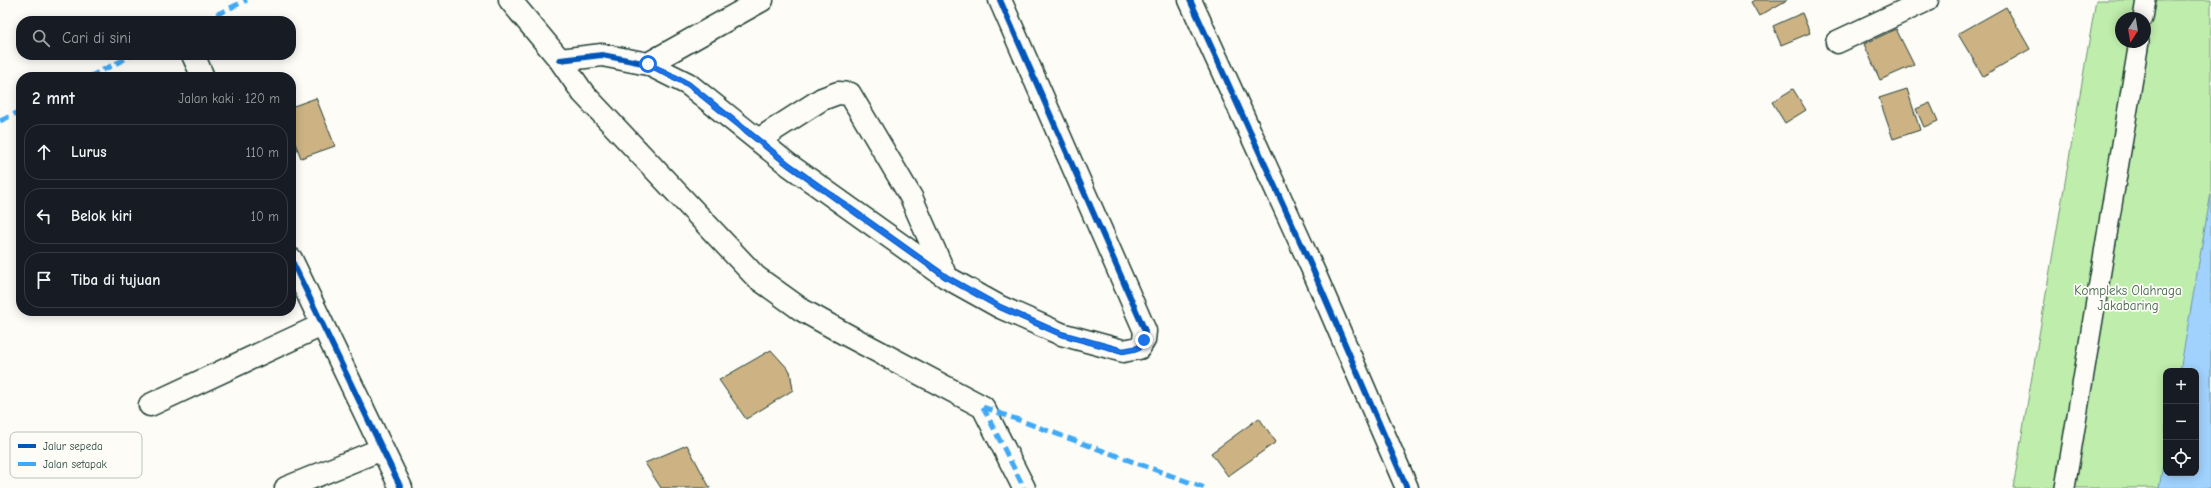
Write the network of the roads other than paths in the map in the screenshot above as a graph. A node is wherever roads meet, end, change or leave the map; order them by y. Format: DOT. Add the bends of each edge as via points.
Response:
graph roads {
  1 [pos="510,0"];
  2 [pos="762,0"];
  3 [pos="1000,0"];
  4 [pos="1190,0"];
  5 [pos="1927,0"];
  6 [pos="2146,0"];
  7 [pos="2144,12"];
  8 [pos="1838,42"];
  9 [pos="2138,48"];
  10 [pos="195,60"];
  11 [pos="560,60"];
  12 [pos="648,64"];
  13 [pos="201,72"];
  14 [pos="758,140"];
  15 [pos="296,270"];
  16 [pos="946,277"];
  17 [pos="322,325"];
  18 [pos="150,405"];
  19 [pos="382,449"];
  20 [pos="286,488"];
  21 [pos="401,488"];
  22 [pos="1024,488"];
  23 [pos="1407,488"];
  24 [pos="2065,488"];
  1 -- 11 [label="street"];
  2 -- 12 [label="street"];
  3 -- 16 [label="street" via="1145,331 1144,340 1139,348 1123,351 1061,334 1000,307"];
  4 -- 23 [label="street" via="1313,270"];
  5 -- 8 [label="street"];
  6 -- 7 [label="lane"];
  9 -- 24 [label="lane"];
  10 -- 13 [label="street"];
  11 -- 12 [label="street" via="602,55"];
  11 -- 22 [label="street" via="583,93 756,277 802,310 847,336 983,407"];
  12 -- 14 [label="street" via="688,84"];
  14 -- 16 [label="street" via="795,170"];
  14 -- 16 [label="street" via="822,99 838,93 850,94 911,197"];
  15 -- 17 [label="street"];
  17 -- 18 [label="street"];
  17 -- 19 [label="street"];
  19 -- 20 [label="street"];
  19 -- 21 [label="street"];
}
